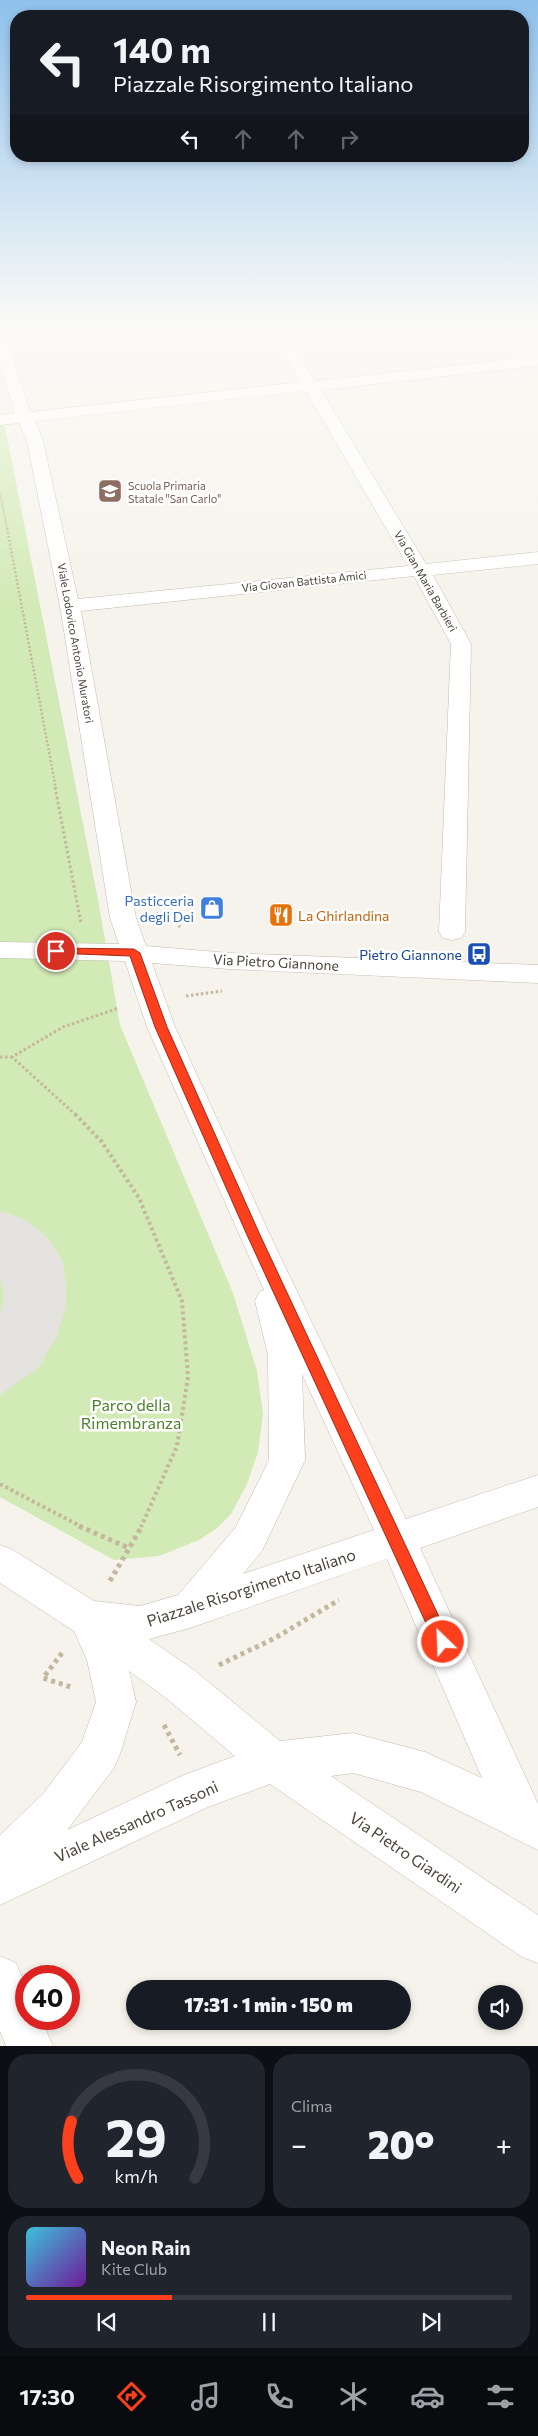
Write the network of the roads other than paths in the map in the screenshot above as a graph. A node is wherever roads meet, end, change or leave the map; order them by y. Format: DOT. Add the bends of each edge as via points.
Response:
graph roads {
  1 [pos="19,418"];
  2 [pos="25,418"];
  3 [pos="329,418"];
  4 [pos="0,420"];
  5 [pos="538,558"];
  6 [pos="420,569"];
  7 [pos="70,606"];
  8 [pos="452,932"];
  9 [pos="6,952"];
  10 [pos="134,953"];
  11 [pos="538,974"];
  12 [pos="254,1235"];
  13 [pos="538,1491"];
  14 [pos="397,1538"];
  15 [pos="0,1562"];
  16 [pos="190,1610"];
  17 [pos="88,1619"];
  18 [pos="274,1762"];
  19 [pos="530,1824"];
  20 [pos="0,1866"];
  21 [pos="0,1883"];
  22 [pos="538,1941"];
  23 [pos="0,1979"];
  24 [pos="30,2046"];
  1 -- 4 [label="street"];
  2 -- 7 [label="street, Viale Lodovico Antonio Muratori" via="34,440"];
  3 -- 6 [label="street, Via Gian Maria Barbieri"];
  5 -- 6 [label="street, Via Giovan Battista Amici"];
  6 -- 7 [label="street, Via Giovan Battista Amici"];
  6 -- 8 [label="street, Via Gian Maria Barbieri" via="461,644"];
  7 -- 10 [label="street, Viale Lodovico Antonio Muratori" via="123,918"];
  9 -- 10 [label="street"];
  10 -- 11 [label="street, Via Pietro Giannone"];
  10 -- 12 [label="street" via="161,1027"];
  12 -- 14 [label="street"];
  12 -- 16 [label="street" via="285,1355 287,1460 249,1539"];
  13 -- 14 [label="street, Piazzale Risorgimento Italiano"];
  14 -- 16 [label="street, Piazzale Risorgimento Italiano"];
  14 -- 19 [label="street"];
  15 -- 17 [label="street, Piazzale Risorgimento Italiano"];
  16 -- 17 [label="street, Piazzale Risorgimento Italiano" via="140,1624"];
  17 -- 18 [label="street, Via Pietro Giardini" via="180,1684"];
  17 -- 20 [label="street" via="106,1658 116,1702 99,1754 59,1808"];
  18 -- 19 [label="street" via="353,1753 425,1774"];
  18 -- 21 [label="street, Viale Alessandro Tassoni" via="199,1790"];
  18 -- 22 [label="street, Via Pietro Giardini"];
  23 -- 24 [label="street"];
}
